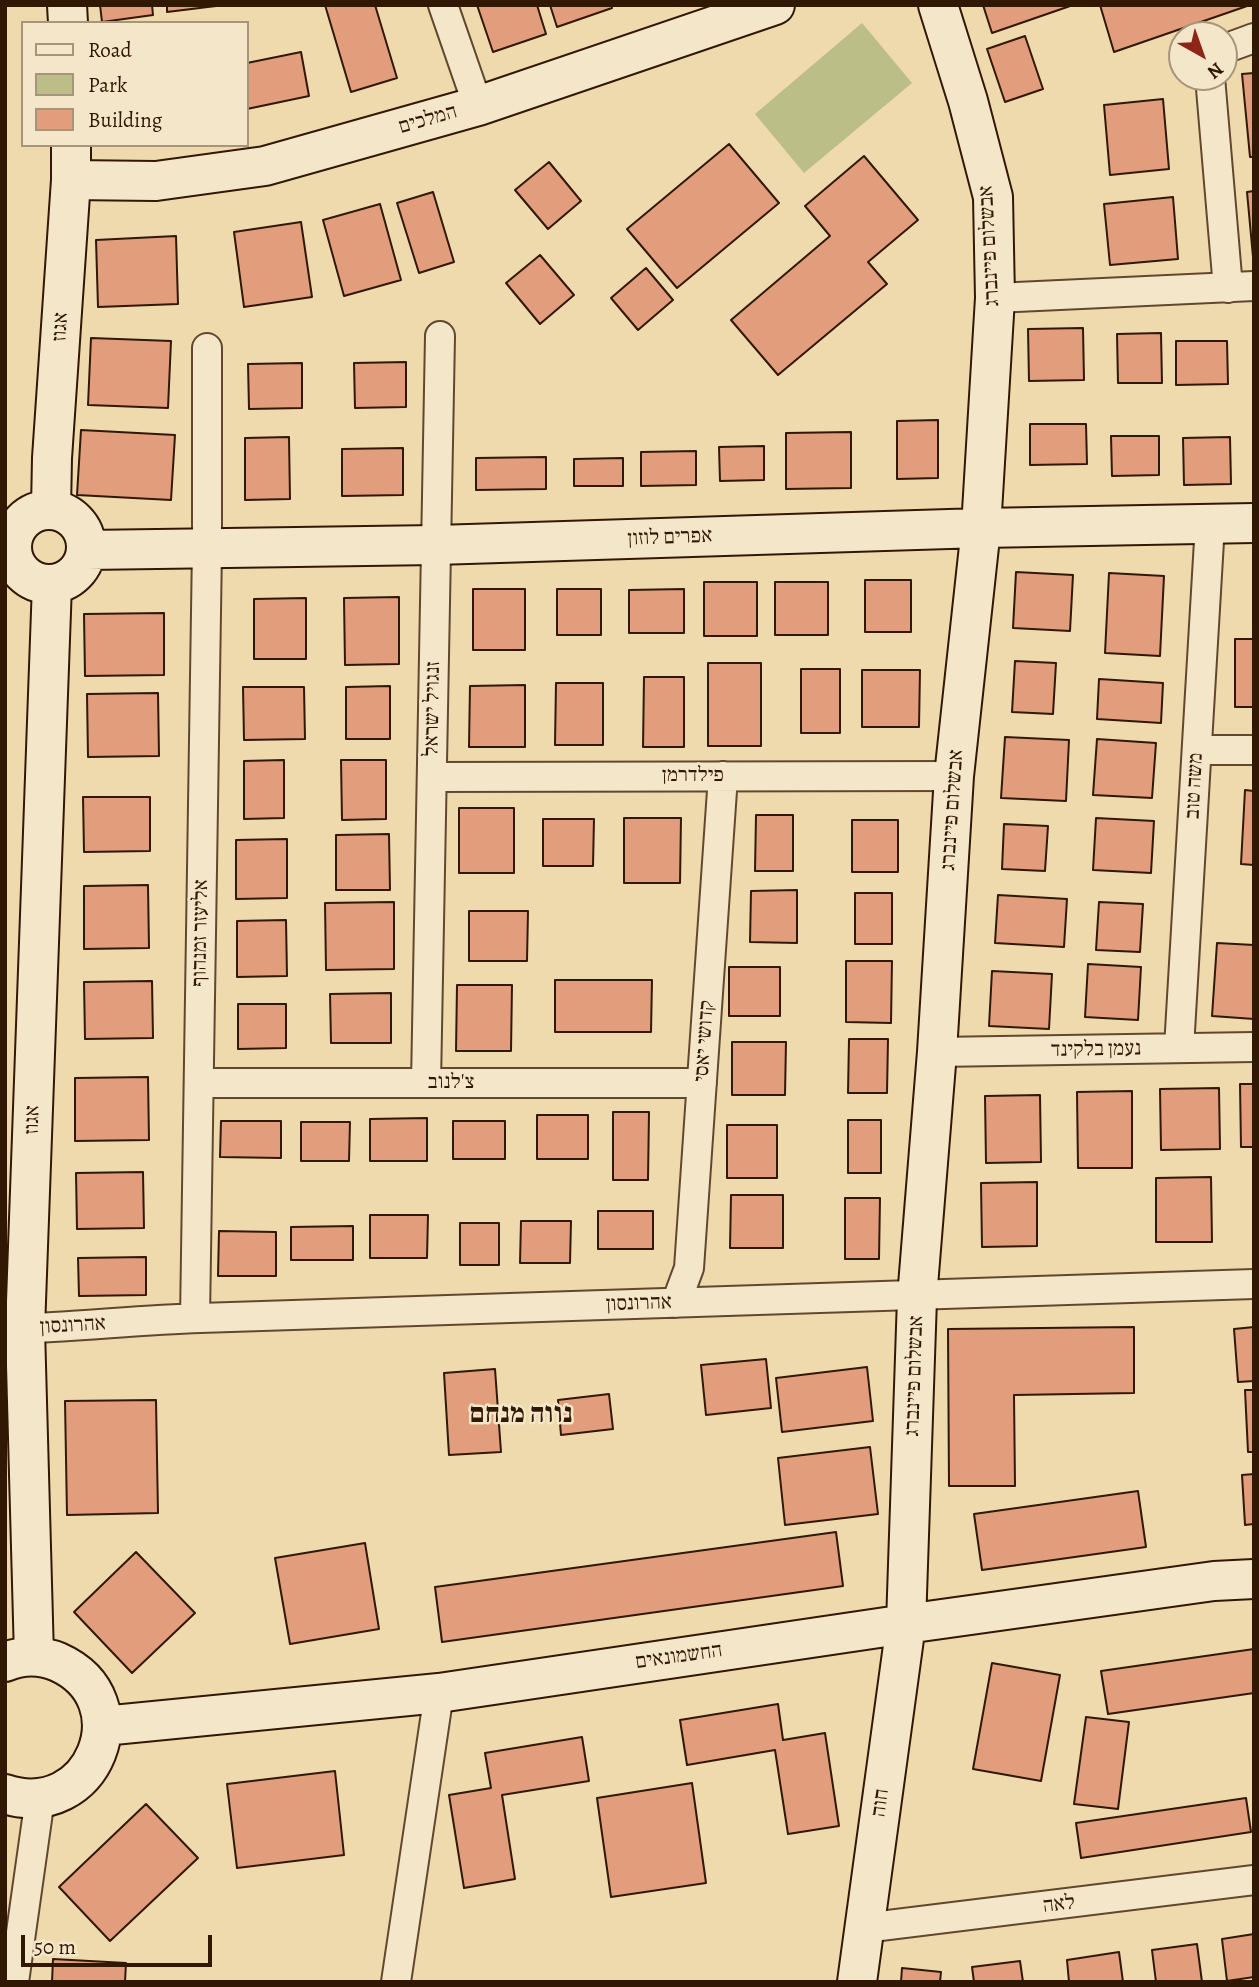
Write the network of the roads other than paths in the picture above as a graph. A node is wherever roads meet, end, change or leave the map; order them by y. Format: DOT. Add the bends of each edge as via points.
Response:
graph roads {
  1 [pos="443,5"];
  2 [pos="775,5"];
  3 [pos="938,5"];
  4 [pos="1212,91"];
  5 [pos="478,106"];
  6 [pos="71,163"];
  7 [pos="1241,287"];
  8 [pos="995,299"];
  9 [pos="440,336"];
  10 [pos="207,348"];
  11 [pos="51,509"];
  12 [pos="1254,523"];
  13 [pos="1210,524"];
  14 [pos="981,528"];
  15 [pos="436,545"];
  16 [pos="207,548"];
  17 [pos="87,550"];
  18 [pos="9,552"];
  19 [pos="52,584"];
  20 [pos="1197,750"];
  21 [pos="1254,750"];
  22 [pos="723,776"];
  23 [pos="954,776"];
  24 [pos="432,777"];
  25 [pos="1254,1047"];
  26 [pos="1179,1048"];
  27 [pos="937,1052"];
  28 [pos="199,1083"];
  29 [pos="426,1083"];
  30 [pos="702,1083"];
  31 [pos="1254,1284"];
  32 [pos="917,1298"];
  33 [pos="676,1303"];
  34 [pos="195,1318"];
  35 [pos="15,1329"];
  36 [pos="1254,1579"];
  37 [pos="906,1624"];
  38 [pos="20,1659"];
  39 [pos="439,1693"];
  40 [pos="103,1726"];
  41 [pos="23,1796"];
  42 [pos="1254,1880"];
  43 [pos="864,1928"];
  44 [pos="13,1982"];
  45 [pos="396,1982"];
  46 [pos="857,1982"];
  1 -- 5 [label="street"];
  2 -- 5 [label="street, המלכים"];
  3 -- 8 [label="street, אבשלום פיינברג" via="993,197"];
  4 -- 7 [label="street"];
  5 -- 6 [label="street, המלכים" via="265,166 156,181"];
  6 -- 11 [label="street, אגוז"];
  7 -- 8 [label="street"];
  8 -- 14 [label="street, אבשלום פיינברג"];
  9 -- 15 [label="street, זנגויל ישראל"];
  10 -- 16 [label="street, אליעזר זמנהוף"];
  11 -- 17 [label="street" via="80,525"];
  11 -- 18 [label="street" via="21,521"];
  12 -- 13 [label="street, אפרים לוזון"];
  13 -- 14 [label="street, אפרים לוזון"];
  13 -- 20 [label="street, משה טוב"];
  14 -- 15 [label="street, אפרים לוזון"];
  14 -- 23 [label="street, אבשלום פיינברג"];
  15 -- 16 [label="street, אפרים לוזון"];
  15 -- 24 [label="street, זנגויל ישראל"];
  16 -- 17 [label="street, אפרים לוזון"];
  16 -- 28 [label="street, אליעזר זמנהוף"];
  17 -- 19 [label="street" via="76,573"];
  18 -- 19 [label="street" via="30,579"];
  19 -- 35 [label="street, אגוז"];
  20 -- 21 [label="street"];
  20 -- 26 [label="street, משה טוב"];
  22 -- 23 [label="street, פילדרמן"];
  22 -- 24 [label="street, פילדרמן"];
  22 -- 30 [label="street, קדושי יאסי"];
  23 -- 27 [label="street, אבשלום פיינברג"];
  24 -- 29 [label="street, זנגויל ישראל"];
  25 -- 26 [label="street, נעמן בלקינד"];
  26 -- 27 [label="street, נעמן בלקינד"];
  27 -- 32 [label="street, אבשלום פיינברג"];
  28 -- 29 [label="street, צ'לנוב"];
  28 -- 34 [label="street, אליעזר זמנהוף"];
  29 -- 30 [label="street, צ'לנוב"];
  30 -- 33 [label="street, קדושי יאסי" via="689,1268"];
  31 -- 32 [label="street, אהרונסון"];
  32 -- 33 [label="street, אהרונסון"];
  32 -- 37 [label="street, אבשלום פיינברג"];
  33 -- 34 [label="street, אהרונסון"];
  34 -- 35 [label="street, אהרונסון"];
  35 -- 38 [label="street, אגוז"];
  36 -- 37 [label="street, החשמונאים"];
  37 -- 39 [label="street, החשמונאים"];
  37 -- 43 [label="street, חוה"];
  38 -- 40 [label="street" via="60,1663 82,1678 93,1692"];
  39 -- 40 [label="street, החשמונאים"];
  39 -- 45 [label="street"];
  40 -- 41 [label="street" via="100,1747 77,1782 60,1793"];
  41 -- 44 [label="street"];
  42 -- 43 [label="street, לאה"];
  43 -- 46 [label="street, חוה"];
}
